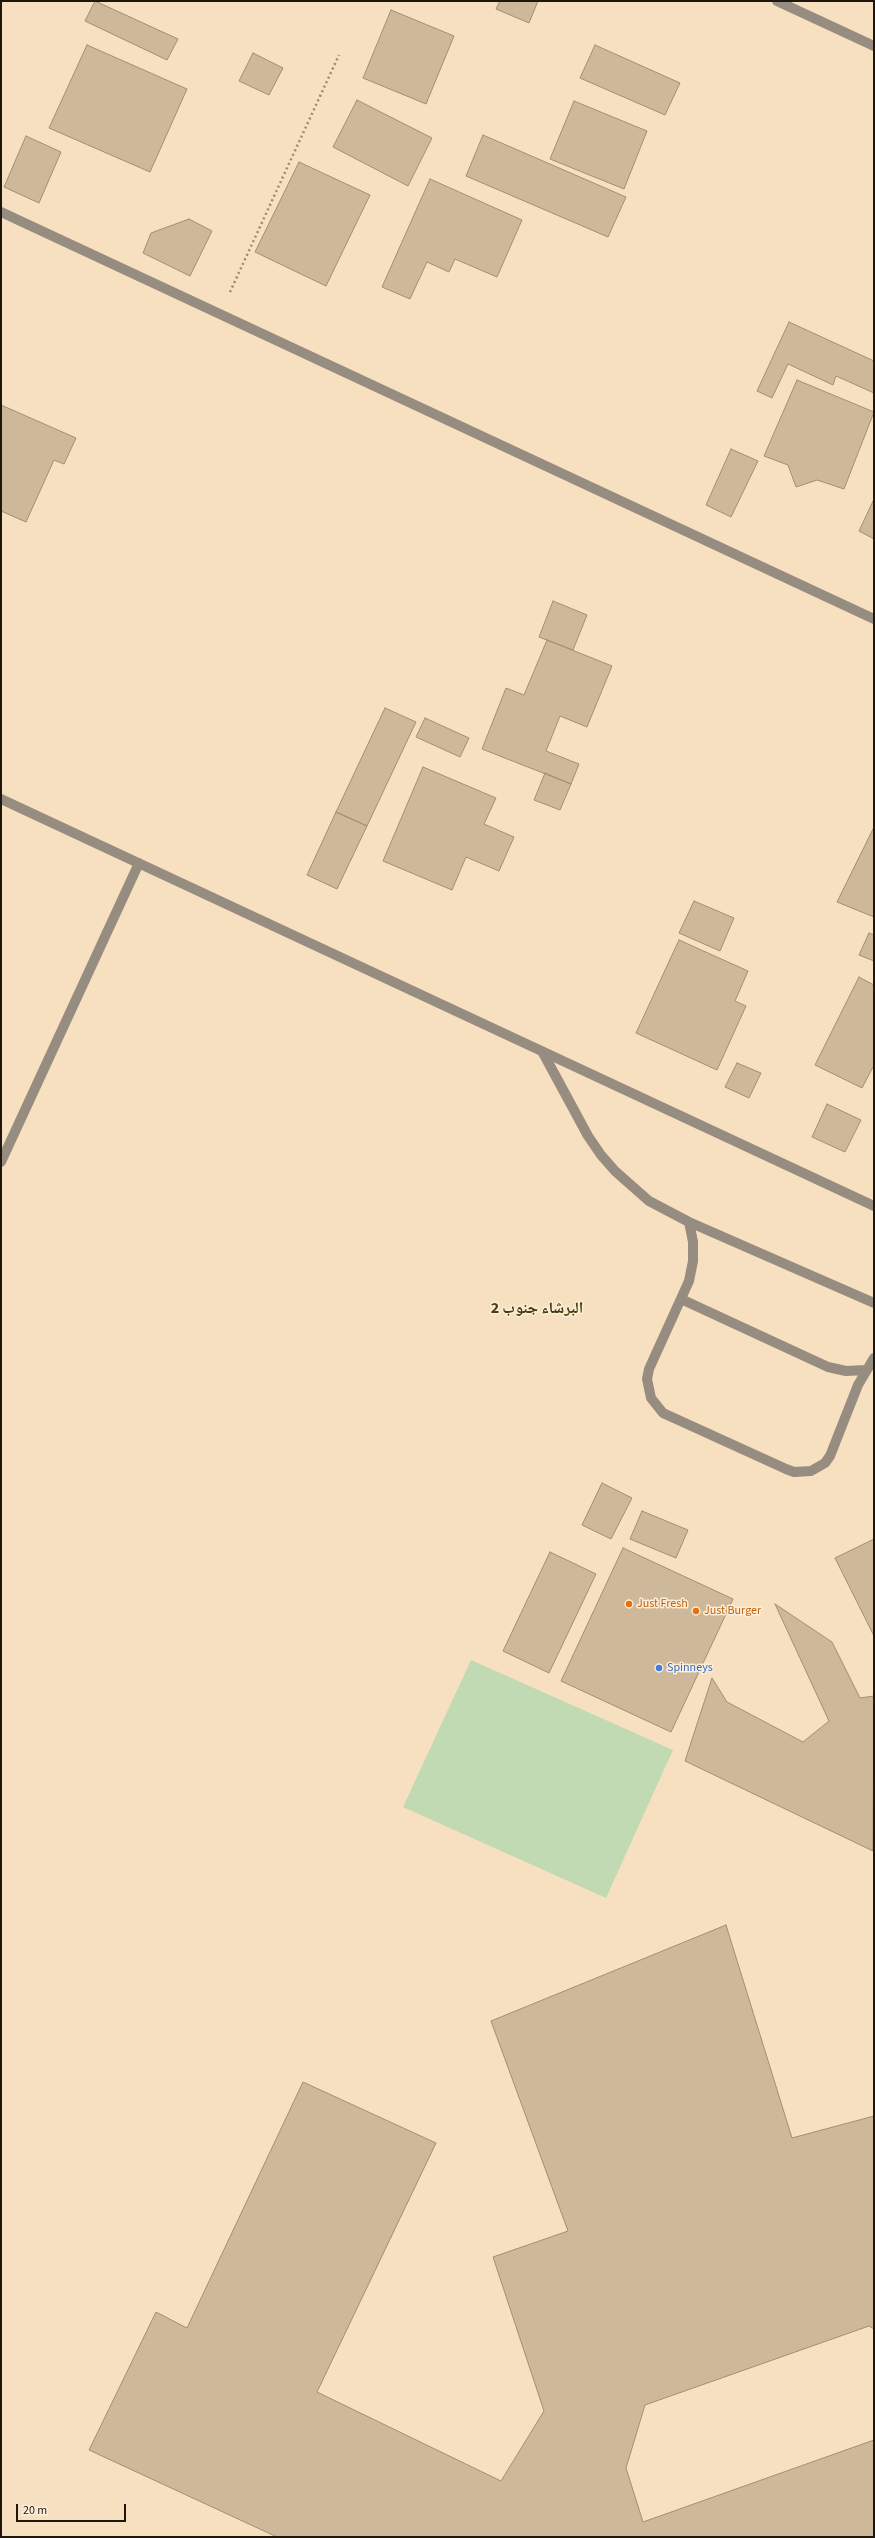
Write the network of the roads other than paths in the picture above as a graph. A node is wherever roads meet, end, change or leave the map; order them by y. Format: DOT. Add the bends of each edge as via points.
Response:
graph roads {
  1 [pos="777,1"];
  2 [pos="874,46"];
  3 [pos="1,212"];
  4 [pos="874,619"];
  5 [pos="1,799"];
  6 [pos="139,863"];
  7 [pos="542,1051"];
  8 [pos="1,1162"];
  9 [pos="874,1206"];
  10 [pos="689,1222"];
  11 [pos="681,1299"];
  12 [pos="874,1303"];
  13 [pos="874,1358"];
  14 [pos="865,1370"];
  1 -- 2 [label="street"];
  3 -- 4 [label="street"];
  5 -- 6 [label="street"];
  6 -- 7 [label="street"];
  6 -- 8 [label="street"];
  7 -- 9 [label="street"];
  7 -- 10 [label="street" via="588,1136 615,1171 649,1201"];
  10 -- 11 [label="street" via="693,1261 689,1281"];
  10 -- 12 [label="street"];
  11 -- 14 [label="street" via="828,1367 846,1371"];
  11 -- 14 [label="street" via="649,1369 647,1379 651,1398 663,1413 672,1418 786,1469 794,1472 811,1471 825,1463"];
  13 -- 14 [label="street"];
}
